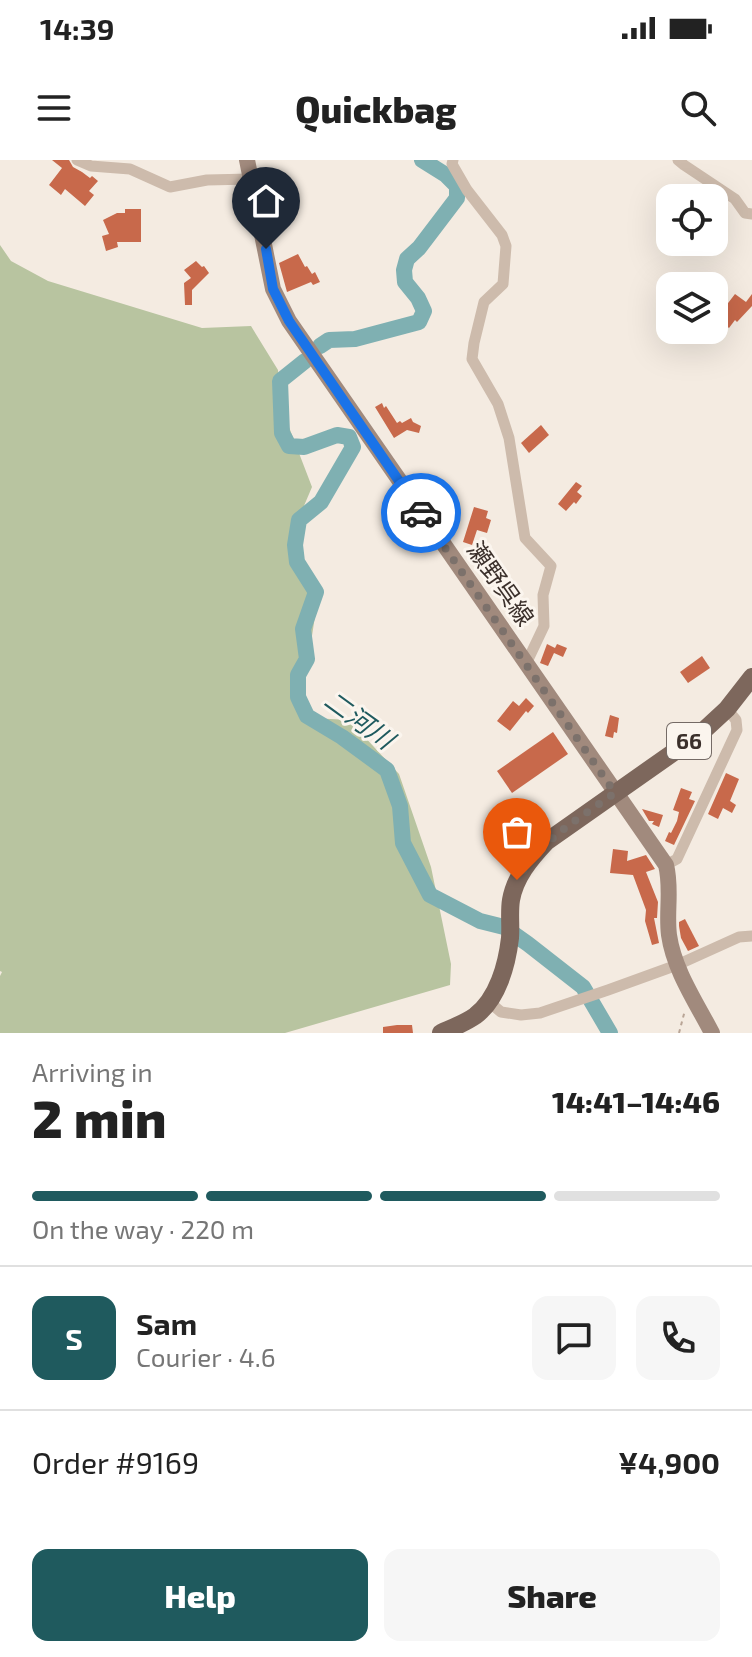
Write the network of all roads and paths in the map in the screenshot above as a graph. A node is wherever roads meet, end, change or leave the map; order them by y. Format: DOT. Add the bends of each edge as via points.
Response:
graph roads {
  1 [pos="77,160"];
  2 [pos="247,160"];
  3 [pos="453,160"];
  4 [pos="678,160"];
  5 [pos="250,179"];
  6 [pos="752,214"];
  7 [pos="526,664"];
  8 [pos="752,677"];
  9 [pos="727,709"];
  10 [pos="615,793"];
  11 [pos="666,865"];
  12 [pos="752,936"];
  13 [pos="677,965"];
  14 [pos="690,990"];
  15 [pos="488,1001"];
  16 [pos="441,1033"];
  17 [pos="679,1033"];
  18 [pos="712,1033"];
  1 -- 5 [label="street" via="130,169 170,187"];
  2 -- 5 [label="main road, 瀬野呉線"];
  3 -- 7 [label="street" via="506,246 503,284 484,302 472,359 498,404 509,438 525,538 551,566 543,595 544,626"];
  4 -- 6 [label="street"];
  5 -- 7 [label="main road, 瀬野呉線" via="273,289 289,321"];
  7 -- 10 [label="main road, 瀬野呉線"];
  8 -- 9 [label="main road, 66"];
  9 -- 10 [label="main road, 66"];
  9 -- 11 [label="street" via="737,730 677,859"];
  10 -- 11 [label="main road, 瀬野呉線"];
  10 -- 15 [label="main road, 66" via="528,861 511,901 503,973"];
  11 -- 13 [label="main road" via="668,930"];
  12 -- 13 [label="street"];
  13 -- 14 [label="main road"];
  13 -- 15 [label="street" via="540,1013 501,1012"];
  14 -- 17 [label="path"];
  14 -- 18 [label="main road"];
  15 -- 16 [label="main road, 66" via="476,1016"];
}
